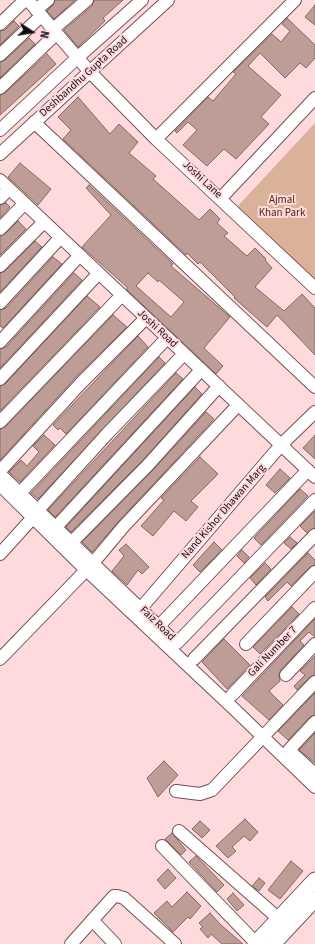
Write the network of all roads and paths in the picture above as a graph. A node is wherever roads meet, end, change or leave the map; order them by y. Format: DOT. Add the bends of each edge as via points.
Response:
graph roads {
  1 [pos="26,0"];
  2 [pos="48,0"];
  3 [pos="87,0"];
  4 [pos="142,0"];
  5 [pos="168,0"];
  6 [pos="295,0"];
  7 [pos="38,13"];
  8 [pos="0,24"];
  9 [pos="54,32"];
  10 [pos="0,55"];
  11 [pos="77,58"];
  12 [pos="89,72"];
  13 [pos="0,88"];
  14 [pos="315,98"];
  15 [pos="34,122"];
  16 [pos="0,130"];
  17 [pos="156,139"];
  18 [pos="0,154"];
  19 [pos="0,180"];
  20 [pos="9,189"];
  21 [pos="0,198"];
  22 [pos="221,198"];
  23 [pos="24,204"];
  24 [pos="44,222"];
  25 [pos="0,229"];
  26 [pos="60,238"];
  27 [pos="79,256"];
  28 [pos="0,266"];
  29 [pos="98,274"];
  30 [pos="315,288"];
  31 [pos="122,295"];
  32 [pos="0,302"];
  33 [pos="146,318"];
  34 [pos="167,338"];
  35 [pos="0,342"];
  36 [pos="184,354"];
  37 [pos="201,370"];
  38 [pos="0,379"];
  39 [pos="219,386"];
  40 [pos="315,387"];
  41 [pos="238,405"];
  42 [pos="315,412"];
  43 [pos="0,422"];
  44 [pos="281,446"];
  45 [pos="0,472"];
  46 [pos="311,473"];
  47 [pos="0,486"];
  48 [pos="20,493"];
  49 [pos="315,500"];
  50 [pos="37,513"];
  51 [pos="56,527"];
  52 [pos="315,535"];
  53 [pos="72,542"];
  54 [pos="0,554"];
  55 [pos="90,567"];
  56 [pos="315,572"];
  57 [pos="315,608"];
  58 [pos="138,611"];
  59 [pos="159,626"];
  60 [pos="177,643"];
  61 [pos="246,644"];
  62 [pos="315,644"];
  63 [pos="0,659"];
  64 [pos="194,659"];
  65 [pos="286,675"];
  66 [pos="315,682"];
  67 [pos="232,696"];
  68 [pos="315,722"];
  69 [pos="266,734"];
  70 [pos="289,750"];
  71 [pos="312,767"];
  72 [pos="315,787"];
  73 [pos="176,791"];
  74 [pos="179,831"];
  75 [pos="162,846"];
  76 [pos="315,880"];
  77 [pos="315,899"];
  78 [pos="279,919"];
  79 [pos="92,920"];
  80 [pos="71,944"];
  81 [pos="115,944"];
  82 [pos="175,944"];
  83 [pos="255,944"];
  84 [pos="273,944"];
  1 -- 7 [label="street, Joshi Lane"];
  1 -- 8 [label="street"];
  2 -- 7 [label="street"];
  3 -- 9 [label="street"];
  4 -- 11 [label="street, Deshbandhu Gupta Road"];
  5 -- 12 [label="street, Deshbandhu Gupta Road"];
  6 -- 17 [label="street"];
  7 -- 9 [label="street, Joshi Lane"];
  7 -- 10 [label="street"];
  9 -- 11 [label="street, Joshi Lane"];
  9 -- 13 [label="street"];
  11 -- 12 [label="street, Joshi Lane"];
  11 -- 16 [label="street, Deshbandhu Gupta Road"];
  12 -- 15 [label="street, Deshbandhu Gupta Road"];
  12 -- 17 [label="street, Joshi Lane"];
  14 -- 22 [label="street"];
  15 -- 18 [label="street, Deshbandhu Gupta Road"];
  15 -- 40 [label="street"];
  17 -- 22 [label="street, Joshi Lane"];
  19 -- 20 [label="street, Joshi Road"];
  20 -- 21 [label="street"];
  20 -- 23 [label="street, Joshi Road"];
  22 -- 30 [label="street, Joshi Lane"];
  23 -- 24 [label="street, Joshi Road"];
  23 -- 25 [label="street"];
  24 -- 26 [label="street, Joshi Road"];
  24 -- 28 [label="street"];
  26 -- 27 [label="street, Joshi Road"];
  26 -- 32 [label="street"];
  27 -- 29 [label="street, Joshi Road"];
  27 -- 35 [label="street"];
  29 -- 31 [label="street, Joshi Road"];
  29 -- 38 [label="street"];
  31 -- 33 [label="street, Joshi Road"];
  31 -- 43 [label="street"];
  33 -- 34 [label="street, Joshi Road"];
  33 -- 45 [label="street" via="82,382"];
  34 -- 36 [label="street, Joshi Road"];
  34 -- 48 [label="street"];
  36 -- 37 [label="street, Joshi Road"];
  36 -- 50 [label="street" via="107,434"];
  37 -- 39 [label="street, Joshi Road"];
  37 -- 51 [label="street"];
  39 -- 41 [label="street, Joshi Road"];
  39 -- 53 [label="street" via="148,465"];
  41 -- 44 [label="street, Joshi Road"];
  41 -- 55 [label="street" via="124,526"];
  42 -- 44 [label="street, Nand Kishor Dhawan Marg"];
  44 -- 46 [label="street, Joshi Road"];
  44 -- 58 [label="street, Nand Kishor Dhawan Marg"];
  45 -- 48 [label="street"];
  46 -- 59 [label="street"];
  47 -- 50 [label="street"];
  48 -- 50 [label="street"];
  49 -- 60 [label="street"];
  50 -- 51 [label="street"];
  50 -- 54 [label="street"];
  50 -- 55 [label="street"];
  51 -- 53 [label="street"];
  52 -- 64 [label="street"];
  53 -- 55 [label="street"];
  55 -- 58 [label="street"];
  55 -- 63 [label="street"];
  56 -- 61 [label="street"];
  57 -- 67 [label="street, Gali Number 7"];
  58 -- 59 [label="street, Faiz Road"];
  58 -- 69 [label="street"];
  59 -- 60 [label="street, Faiz Road"];
  60 -- 64 [label="street, Faiz Road"];
  62 -- 65 [label="street"];
  64 -- 67 [label="street, Faiz Road"];
  66 -- 69 [label="street"];
  67 -- 69 [label="street, Faiz Road"];
  68 -- 70 [label="street"];
  69 -- 70 [label="street, Faiz Road"];
  69 -- 72 [label="street"];
  69 -- 73 [label="street" via="212,790 200,794"];
  70 -- 71 [label="street, Faiz Road"];
  74 -- 78 [label="street"];
  75 -- 83 [label="street"];
  76 -- 78 [label="main road"];
  77 -- 84 [label="main road"];
  78 -- 83 [label="main road"];
  79 -- 80 [label="street"];
  79 -- 81 [label="street"];
  79 -- 82 [label="street" via="114,896 120,896"];
}
